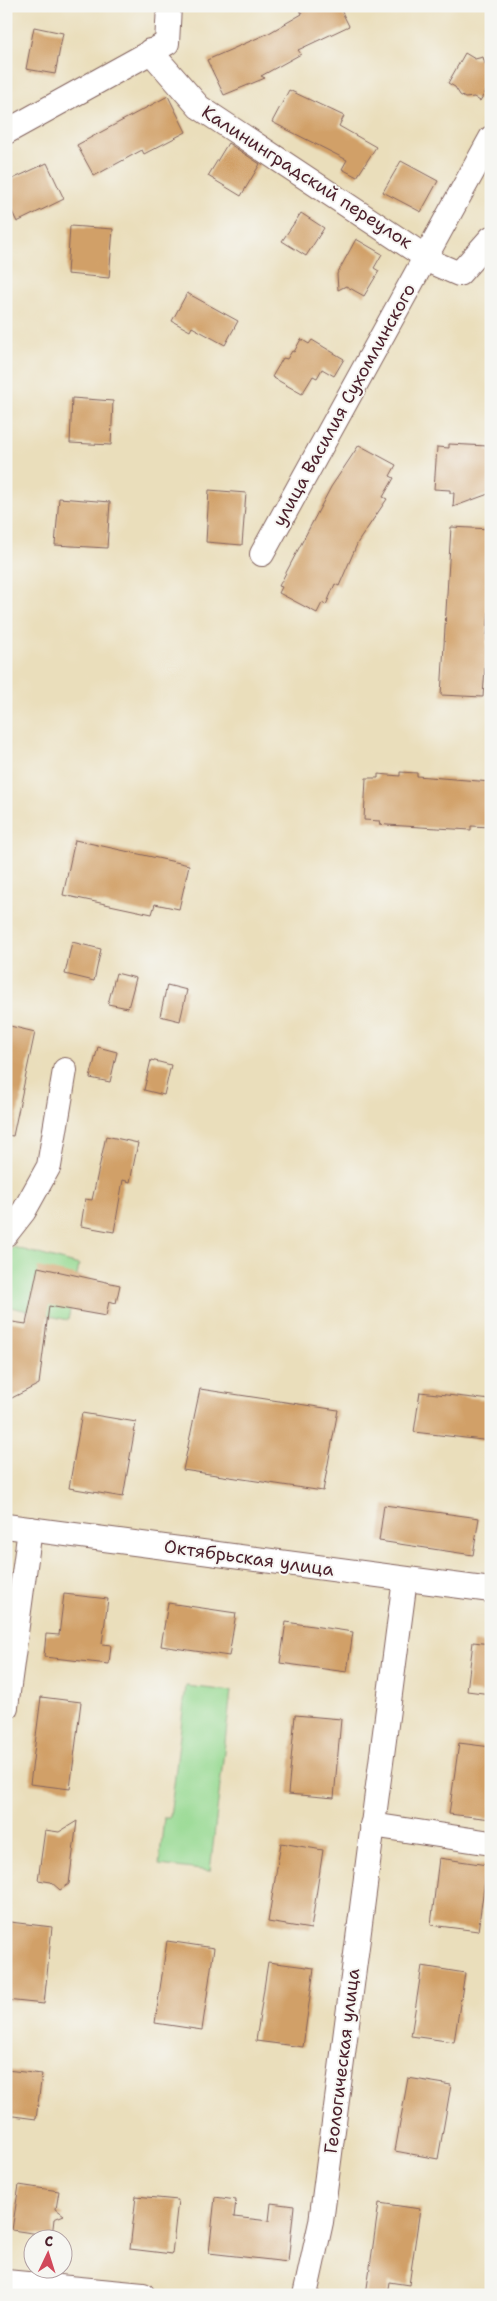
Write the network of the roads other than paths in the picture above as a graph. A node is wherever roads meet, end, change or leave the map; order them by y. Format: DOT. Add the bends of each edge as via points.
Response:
graph roads {
  1 [pos="168,6"];
  2 [pos="150,51"];
  3 [pos="6,132"];
  4 [pos="491,138"];
  5 [pos="491,238"];
  6 [pos="426,255"];
  7 [pos="262,554"];
  8 [pos="65,1070"];
  9 [pos="6,1234"];
  10 [pos="6,1526"];
  11 [pos="30,1529"];
  12 [pos="405,1579"];
  13 [pos="491,1590"];
  14 [pos="6,1707"];
  15 [pos="372,1825"];
  16 [pos="491,1843"];
  17 [pos="6,2282"];
  18 [pos="143,2295"];
  19 [pos="305,2295"];
  1 -- 2 [label="street" via="167,42"];
  2 -- 3 [label="street"];
  2 -- 6 [label="street, Калининградский переулок" via="199,107"];
  4 -- 6 [label="street, улица Василия Сухомлинского"];
  5 -- 6 [label="street" via="459,274 436,264"];
  6 -- 7 [label="street, улица Василия Сухомлинского"];
  8 -- 9 [label="street" via="49,1166 24,1211"];
  10 -- 11 [label="street, Октябрьская улица"];
  11 -- 12 [label="street, Октябрьская улица"];
  11 -- 14 [label="street"];
  12 -- 13 [label="street, Октябрьская улица"];
  12 -- 15 [label="street, Геологическая улица"];
  15 -- 16 [label="street"];
  15 -- 19 [label="street, Геологическая улица" via="321,2222"];
  17 -- 18 [label="street"];
}
